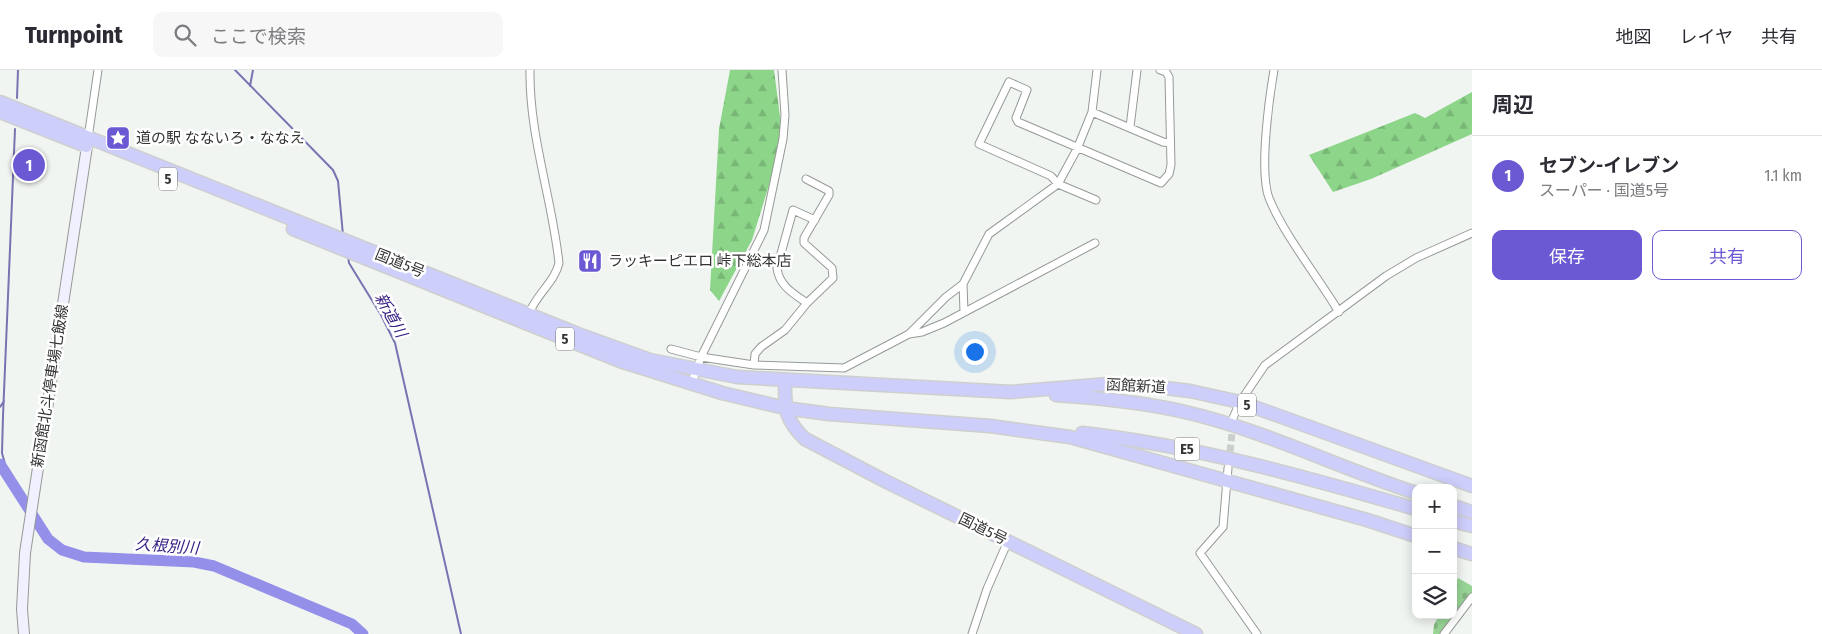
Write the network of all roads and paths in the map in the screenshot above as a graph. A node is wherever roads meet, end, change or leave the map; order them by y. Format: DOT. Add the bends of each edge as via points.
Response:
graph roads {
  1 [pos="98,70"];
  2 [pos="530,70"];
  3 [pos="782,70"];
  4 [pos="1097,70"];
  5 [pos="1137,70"];
  6 [pos="1160,70"];
  7 [pos="1274,70"];
  8 [pos="0,102"];
  9 [pos="0,112"];
  10 [pos="1092,112"];
  11 [pos="1130,127"];
  12 [pos="87,142"];
  13 [pos="1170,143"];
  14 [pos="1077,148"];
  15 [pos="806,179"];
  16 [pos="1058,184"];
  17 [pos="1096,200"];
  18 [pos="815,220"];
  19 [pos="1472,233"];
  20 [pos="1095,243"];
  21 [pos="963,284"];
  22 [pos="807,303"];
  23 [pos="964,312"];
  24 [pos="1339,312"];
  25 [pos="526,318"];
  26 [pos="909,334"];
  27 [pos="671,349"];
  28 [pos="701,357"];
  29 [pos="754,364"];
  30 [pos="844,368"];
  31 [pos="695,370"];
  32 [pos="784,381"];
  33 [pos="691,384"];
  34 [pos="845,384"];
  35 [pos="1011,392"];
  36 [pos="1240,402"];
  37 [pos="785,408"];
  38 [pos="1233,418"];
  39 [pos="990,426"];
  40 [pos="1227,474"];
  41 [pos="1472,486"];
  42 [pos="1412,492"];
  43 [pos="1457,507"];
  44 [pos="1412,508"];
  45 [pos="1472,512"];
  46 [pos="1457,521"];
  47 [pos="1472,526"];
  48 [pos="1412,535"];
  49 [pos="1008,541"];
  50 [pos="1457,549"];
  51 [pos="1472,554"];
  52 [pos="1472,597"];
  53 [pos="24,634"];
  54 [pos="972,634"];
  55 [pos="1196,634"];
  56 [pos="1257,634"];
  57 [pos="1444,634"];
  1 -- 12 [label="street"];
  2 -- 25 [label="street" via="531,108 559,263 557,272 532,302"];
  3 -- 28 [label="street" via="783,139 764,230"];
  4 -- 10 [label="street"];
  5 -- 11 [label="street"];
  6 -- 13 [label="street" via="1169,78"];
  7 -- 24 [label="street" via="1265,162 1269,198"];
  8 -- 12 [label="highway, 国道5号 / 5"];
  9 -- 12 [label="highway, 国道5号 / 5"];
  10 -- 11 [label="street"];
  10 -- 14 [label="street"];
  11 -- 13 [label="street"];
  12 -- 25 [label="highway, 国道5号 / 5"];
  12 -- 53 [label="main road, 新函館北斗停車場七飯線" via="22,578"];
  13 -- 14 [label="street" via="1169,174 1161,183"];
  14 -- 16 [label="street"];
  14 -- 16 [label="street" via="1018,122 1016,118 1027,90 1009,82 979,144 1051,176"];
  15 -- 18 [label="street" via="828,191 829,195"];
  16 -- 17 [label="street"];
  16 -- 21 [label="street" via="989,234"];
  18 -- 22 [label="street" via="804,243 832,268 833,278"];
  18 -- 22 [label="street" via="793,210 777,268 785,287"];
  19 -- 24 [label="street" via="1416,258"];
  20 -- 23 [label="street"];
  21 -- 23 [label="street"];
  21 -- 26 [label="street"];
  22 -- 29 [label="street" via="785,330 761,347 755,354"];
  23 -- 26 [label="street" via="944,324"];
  24 -- 36 [label="street" via="1265,365"];
  25 -- 31 [label="highway, 国道5号 / 5" via="627,352"];
  25 -- 33 [label="highway, 国道5号 / 5" via="628,363"];
  26 -- 30 [label="street"];
  27 -- 28 [label="street"];
  28 -- 29 [label="street"];
  28 -- 31 [label="street"];
  29 -- 30 [label="street"];
  30 -- 34 [label="street"];
  31 -- 32 [label="highway, 国道5号 / 5"];
  31 -- 33 [label="street"];
  32 -- 34 [label="highway, 函館新道 / 5"];
  32 -- 37 [label="highway, 国道5号"];
  33 -- 37 [label="highway, 国道5号 / 5"];
  34 -- 35 [label="highway, 函館新道 / 5"];
  35 -- 36 [label="highway, 函館新道 / 5" via="1103,384 1135,385 1190,391"];
  35 -- 42 [label="highway, E5" via="1139,402 1186,412"];
  36 -- 38 [label="street"];
  36 -- 41 [label="highway, 函館新道 / 5"];
  37 -- 39 [label="highway, 5" via="886,420"];
  37 -- 49 [label="highway, 国道5号" via="794,428 805,438"];
  39 -- 40 [label="highway, 5" via="1070,437"];
  39 -- 44 [label="highway, E5" via="1081,432 1167,445 1288,473"];
  40 -- 48 [label="highway, 5"];
  40 -- 56 [label="street" via="1223,527 1200,553"];
  43 -- 45 [label="highway"];
  46 -- 47 [label="highway"];
  49 -- 54 [label="street"];
  49 -- 55 [label="highway, 国道5号"];
  50 -- 51 [label="highway"];
  52 -- 57 [label="street"];
}
